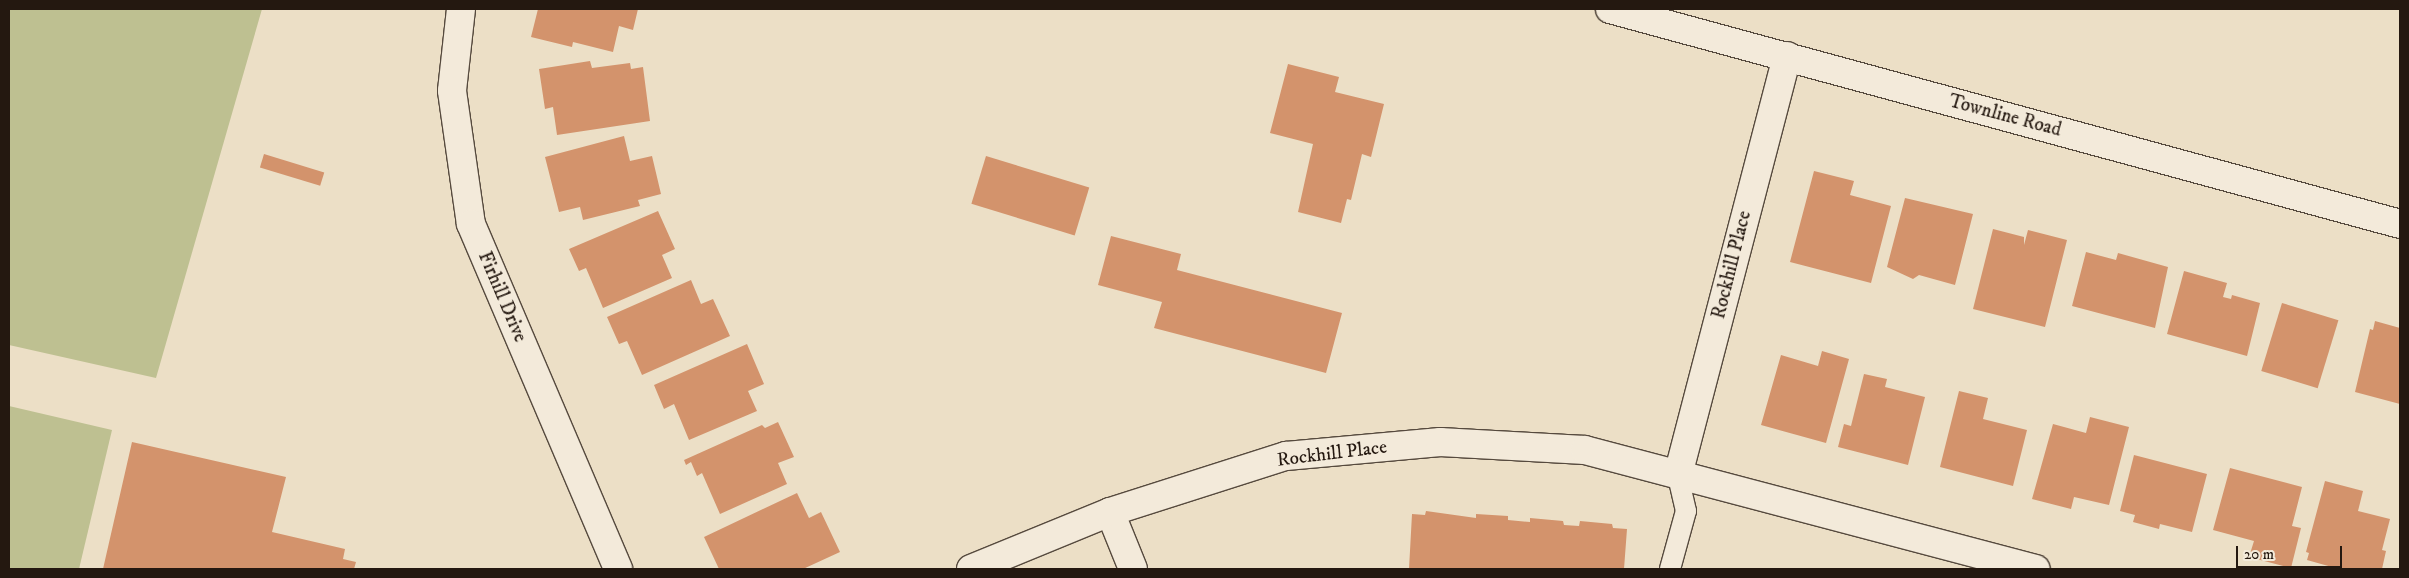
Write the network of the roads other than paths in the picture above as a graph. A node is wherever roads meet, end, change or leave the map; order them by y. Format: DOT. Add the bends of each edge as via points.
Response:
graph roads {
  1 [pos="461,9"];
  2 [pos="1610,9"];
  3 [pos="1787,56"];
  4 [pos="2400,224"];
  5 [pos="1678,474"];
  6 [pos="1110,512"];
  7 [pos="1966,560"];
  8 [pos="618,569"];
  9 [pos="970,569"];
  10 [pos="1133,569"];
  11 [pos="1670,569"];
  12 [pos="2036,569"];
  1 -- 8 [label="street, Firhill Drive" via="452,91 471,224"];
  2 -- 3 [label="street, Townline Road"];
  3 -- 4 [label="street, Townline Road"];
  3 -- 5 [label="street, Rockhill Place"];
  5 -- 6 [label="street, Rockhill Place" via="1585,450 1440,442 1286,456"];
  5 -- 7 [label="street, Rockhill Place"];
  5 -- 11 [label="lane" via="1686,511"];
  6 -- 9 [label="street, Rockhill Place"];
  6 -- 10 [label="street"];
  7 -- 12 [label="street, Rockhill Place"];
}
